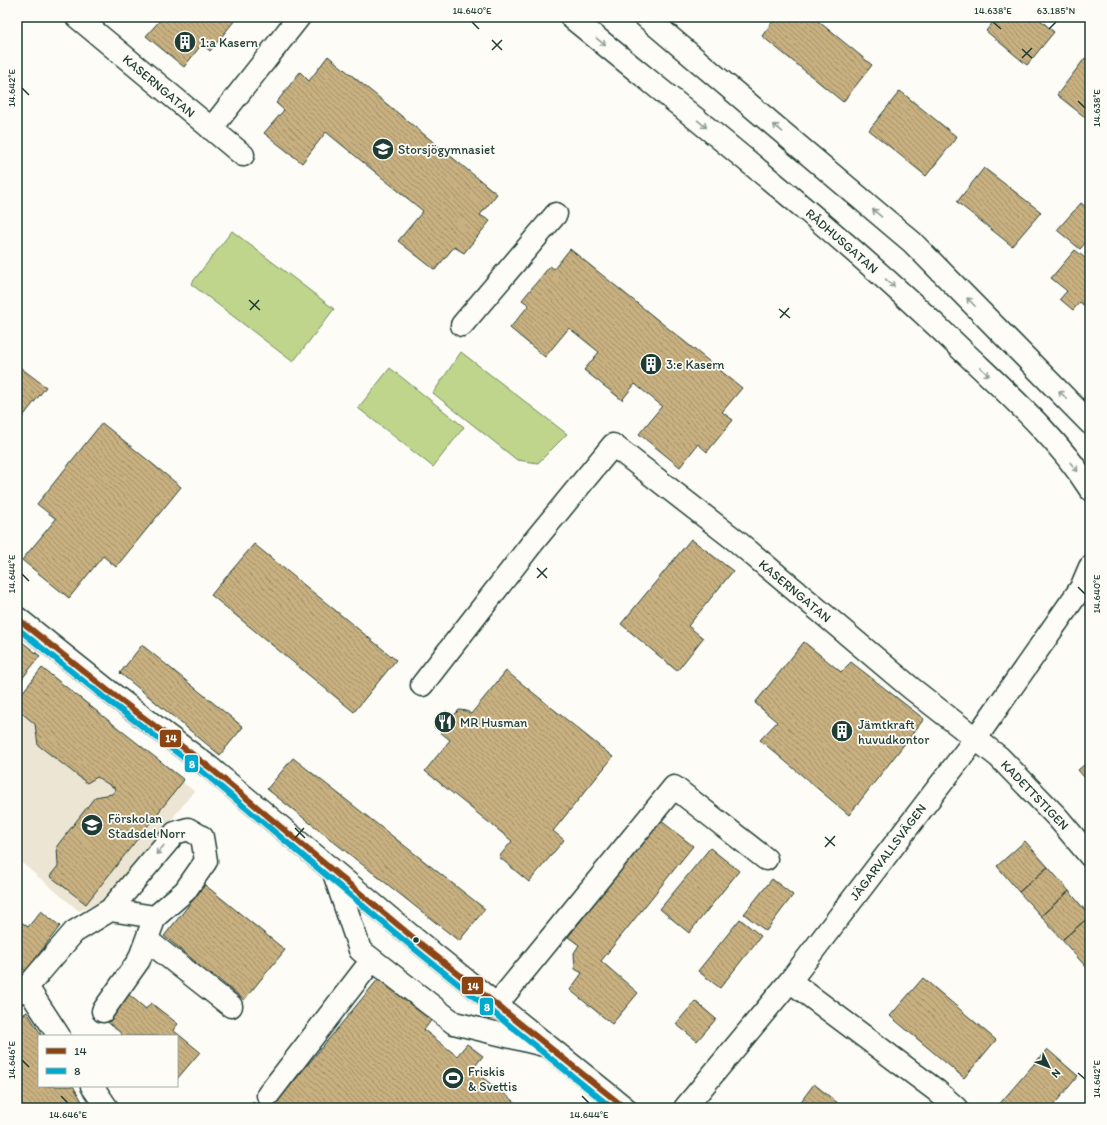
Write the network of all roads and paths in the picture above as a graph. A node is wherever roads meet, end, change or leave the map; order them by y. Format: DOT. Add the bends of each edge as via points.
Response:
graph roads {
  1 [pos="76,17"];
  2 [pos="299,17"];
  3 [pos="571,17"];
  4 [pos="646,17"];
  5 [pos="211,129"];
  6 [pos="244,154"];
  7 [pos="556,214"];
  8 [pos="462,325"];
  9 [pos="1090,423"];
  10 [pos="1090,489"];
  11 [pos="1090,567"];
  12 [pos="1086,586"];
  13 [pos="17,618"];
  14 [pos="422,685"];
  15 [pos="976,738"];
  16 [pos="1090,856"];
  17 [pos="766,859"];
  18 [pos="334,873"];
  19 [pos="110,910"];
  20 [pos="155,917"];
  21 [pos="147,940"];
  22 [pos="372,960"];
  23 [pos="790,981"];
  24 [pos="22,990"];
  25 [pos="497,1004"];
  26 [pos="231,1006"];
  27 [pos="103,1011"];
  28 [pos="58,1035"];
  29 [pos="550,1047"];
  30 [pos="93,1087"];
  31 [pos="268,1095"];
  32 [pos="107,1108"];
  33 [pos="625,1108"];
  34 [pos="685,1108"];
  35 [pos="956,1108"];
  1 -- 5 [label="street, KASERNGATAN"];
  2 -- 5 [label="street"];
  3 -- 10 [label="street, RÅDHUSGATAN, one-way" via="798,202 918,308 1041,427"];
  9 -- 4 [label="street, one-way" via="912,242"];
  5 -- 6 [label="street, KASERNGATAN"];
  7 -- 8 [label="street"];
  11 -- 12 [label="street, JÄGARVALLSVÄGEN"];
  12 -- 15 [label="street, JÄGARVALLSVÄGEN"];
  13 -- 18 [label="street" via="209,767"];
  14 -- 15 [label="street, KASERNGATAN" via="530,546 613,445 682,507 740,543 911,688"];
  15 -- 16 [label="street, KADETTSTIGEN" via="1058,818"];
  15 -- 23 [label="street, JÄGARVALLSVÄGEN"];
  17 -- 25 [label="street" via="674,786"];
  18 -- 22 [label="street" via="360,950"];
  18 -- 25 [label="street"];
  19 -- 20 [label="street"];
  20 -- 19 [label="street, one-way" via="184,891 206,861 202,837 188,829 175,833"];
  19 -- 24 [label="street" via="74,932"];
  20 -- 21 [label="street"];
  21 -- 26 [label="street"];
  21 -- 27 [label="street" via="139,960"];
  22 -- 29 [label="street" via="454,1023"];
  22 -- 31 [label="street"];
  23 -- 34 [label="street, JÄGARVALLSVÄGEN"];
  23 -- 35 [label="street"];
  24 -- 28 [label="street"];
  25 -- 29 [label="street"];
  29 -- 33 [label="street"];
  30 -- 32 [label="street"];
}
